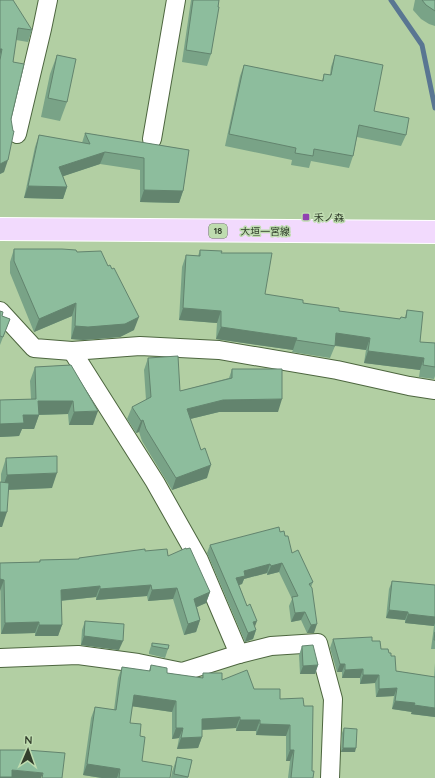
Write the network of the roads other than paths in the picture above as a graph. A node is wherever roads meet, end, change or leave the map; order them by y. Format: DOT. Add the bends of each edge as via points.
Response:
graph roads {
  1 [pos="48,0"];
  2 [pos="176,0"];
  3 [pos="17,134"];
  4 [pos="152,139"];
  5 [pos="0,229"];
  6 [pos="435,232"];
  7 [pos="0,311"];
  8 [pos="72,351"];
  9 [pos="435,390"];
  10 [pos="239,654"];
  11 [pos="0,658"];
  12 [pos="330,778"];
  1 -- 3 [label="street"];
  2 -- 4 [label="street"];
  5 -- 6 [label="main road, 大垣一宮線 / 18"];
  7 -- 8 [label="street" via="34,348"];
  8 -- 9 [label="street" via="140,346 219,350"];
  8 -- 10 [label="street" via="155,482 199,560"];
  10 -- 11 [label="street" via="182,672 78,655"];
  10 -- 12 [label="street" via="271,646 318,643 333,699"];
}
